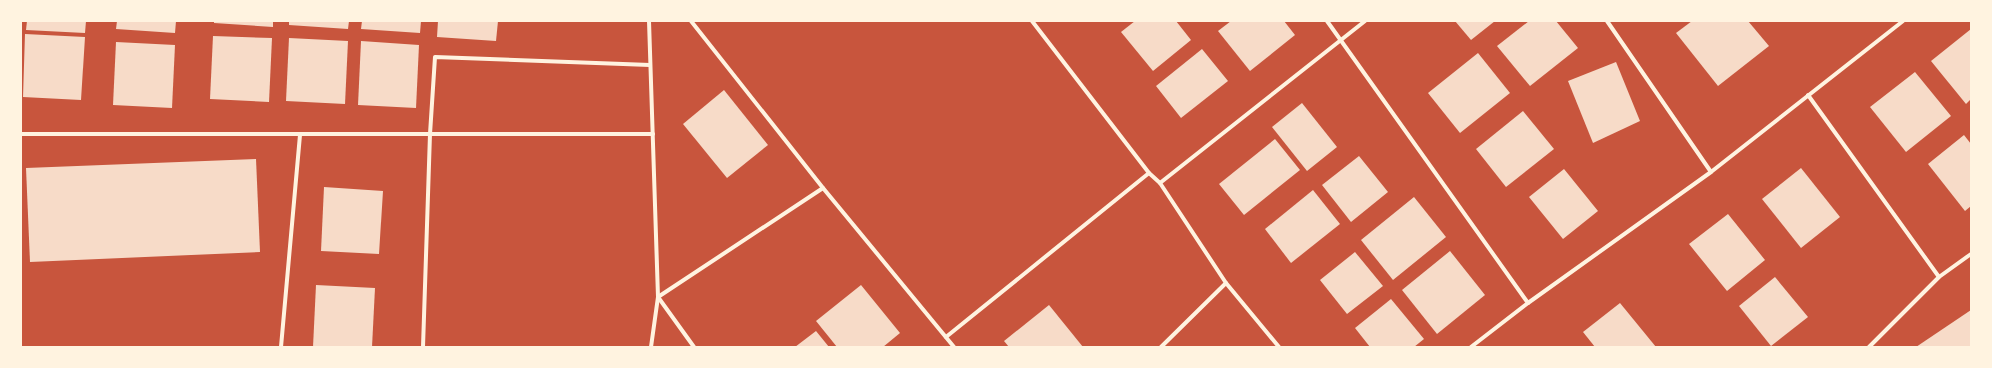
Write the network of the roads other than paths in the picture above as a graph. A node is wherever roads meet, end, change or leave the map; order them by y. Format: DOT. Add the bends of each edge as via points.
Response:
graph roads {
  1 [pos="649,21"];
  2 [pos="691,21"];
  3 [pos="1032,21"];
  4 [pos="1327,21"];
  5 [pos="1365,21"];
  6 [pos="1607,21"];
  7 [pos="1903,21"];
  8 [pos="1340,39"];
  9 [pos="650,65"];
  10 [pos="1808,95"];
  11 [pos="21,134"];
  12 [pos="430,134"];
  13 [pos="653,134"];
  14 [pos="300,135"];
  15 [pos="1711,172"];
  16 [pos="1149,173"];
  17 [pos="1160,183"];
  18 [pos="822,188"];
  19 [pos="1971,254"];
  20 [pos="1939,277"];
  21 [pos="1226,283"];
  22 [pos="658,297"];
  23 [pos="1528,303"];
  24 [pos="946,337"];
  25 [pos="281,347"];
  26 [pos="423,347"];
  27 [pos="651,347"];
  28 [pos="694,347"];
  29 [pos="954,347"];
  30 [pos="1161,347"];
  31 [pos="1279,347"];
  32 [pos="1471,347"];
  33 [pos="1870,347"];
  1 -- 9 [label="street"];
  2 -- 18 [label="street"];
  3 -- 16 [label="street"];
  4 -- 8 [label="street"];
  5 -- 8 [label="street"];
  6 -- 15 [label="street"];
  7 -- 10 [label="street"];
  8 -- 17 [label="street"];
  8 -- 23 [label="street"];
  9 -- 12 [label="street" via="436,56"];
  9 -- 13 [label="street"];
  10 -- 15 [label="street"];
  10 -- 20 [label="street"];
  11 -- 14 [label="street"];
  12 -- 13 [label="street"];
  12 -- 14 [label="street"];
  12 -- 26 [label="street"];
  13 -- 22 [label="street"];
  14 -- 25 [label="street"];
  15 -- 23 [label="street"];
  16 -- 17 [label="street"];
  16 -- 24 [label="street"];
  17 -- 21 [label="street"];
  18 -- 22 [label="street"];
  18 -- 24 [label="street"];
  19 -- 20 [label="street"];
  20 -- 33 [label="street"];
  21 -- 30 [label="street"];
  21 -- 31 [label="street"];
  22 -- 27 [label="street"];
  22 -- 28 [label="street"];
  23 -- 32 [label="street"];
  24 -- 29 [label="street"];
}
